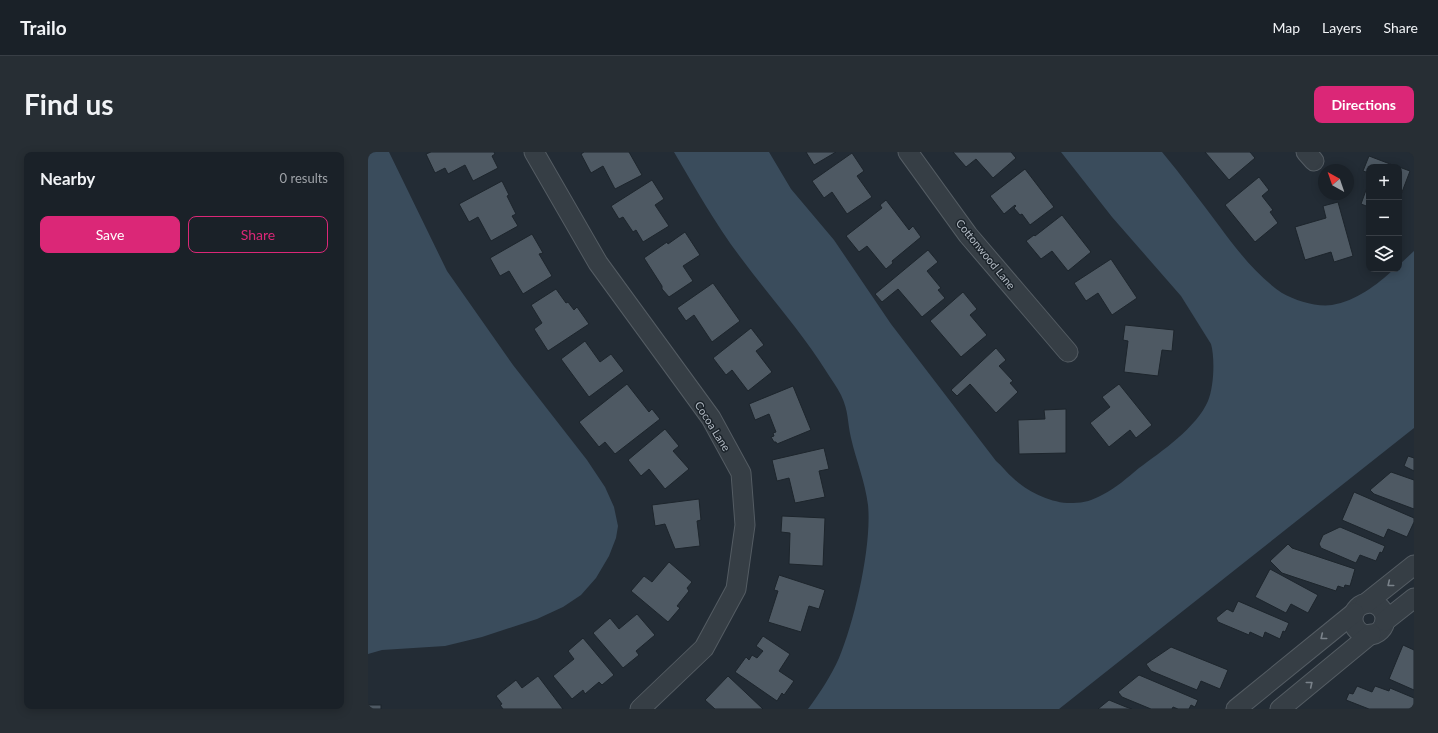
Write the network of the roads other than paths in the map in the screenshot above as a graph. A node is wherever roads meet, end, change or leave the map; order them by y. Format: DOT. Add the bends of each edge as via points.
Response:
graph roads {
  1 [pos="534,152"];
  2 [pos="908,152"];
  3 [pos="1068,352"];
  4 [pos="1414,565"];
  5 [pos="1414,598"];
  6 [pos="1360,608"];
  7 [pos="1378,628"];
  8 [pos="640,709"];
  9 [pos="1236,709"];
  10 [pos="1280,709"];
  1 -- 8 [label="street, Cocoa Lane" via="598,263 711,418 741,473 745,525 736,589 704,648"];
  2 -- 3 [label="street, Cottonwood Lane" via="968,234"];
  4 -- 6 [label="street, one-way"];
  5 -- 7 [label="street"];
  6 -- 7 [label="street" via="1370,603 1380,607 1383,612"];
  6 -- 7 [label="street" via="1354,623 1358,631 1362,633"];
  6 -- 9 [label="street, one-way"];
  10 -- 7 [label="street, one-way"];
}
